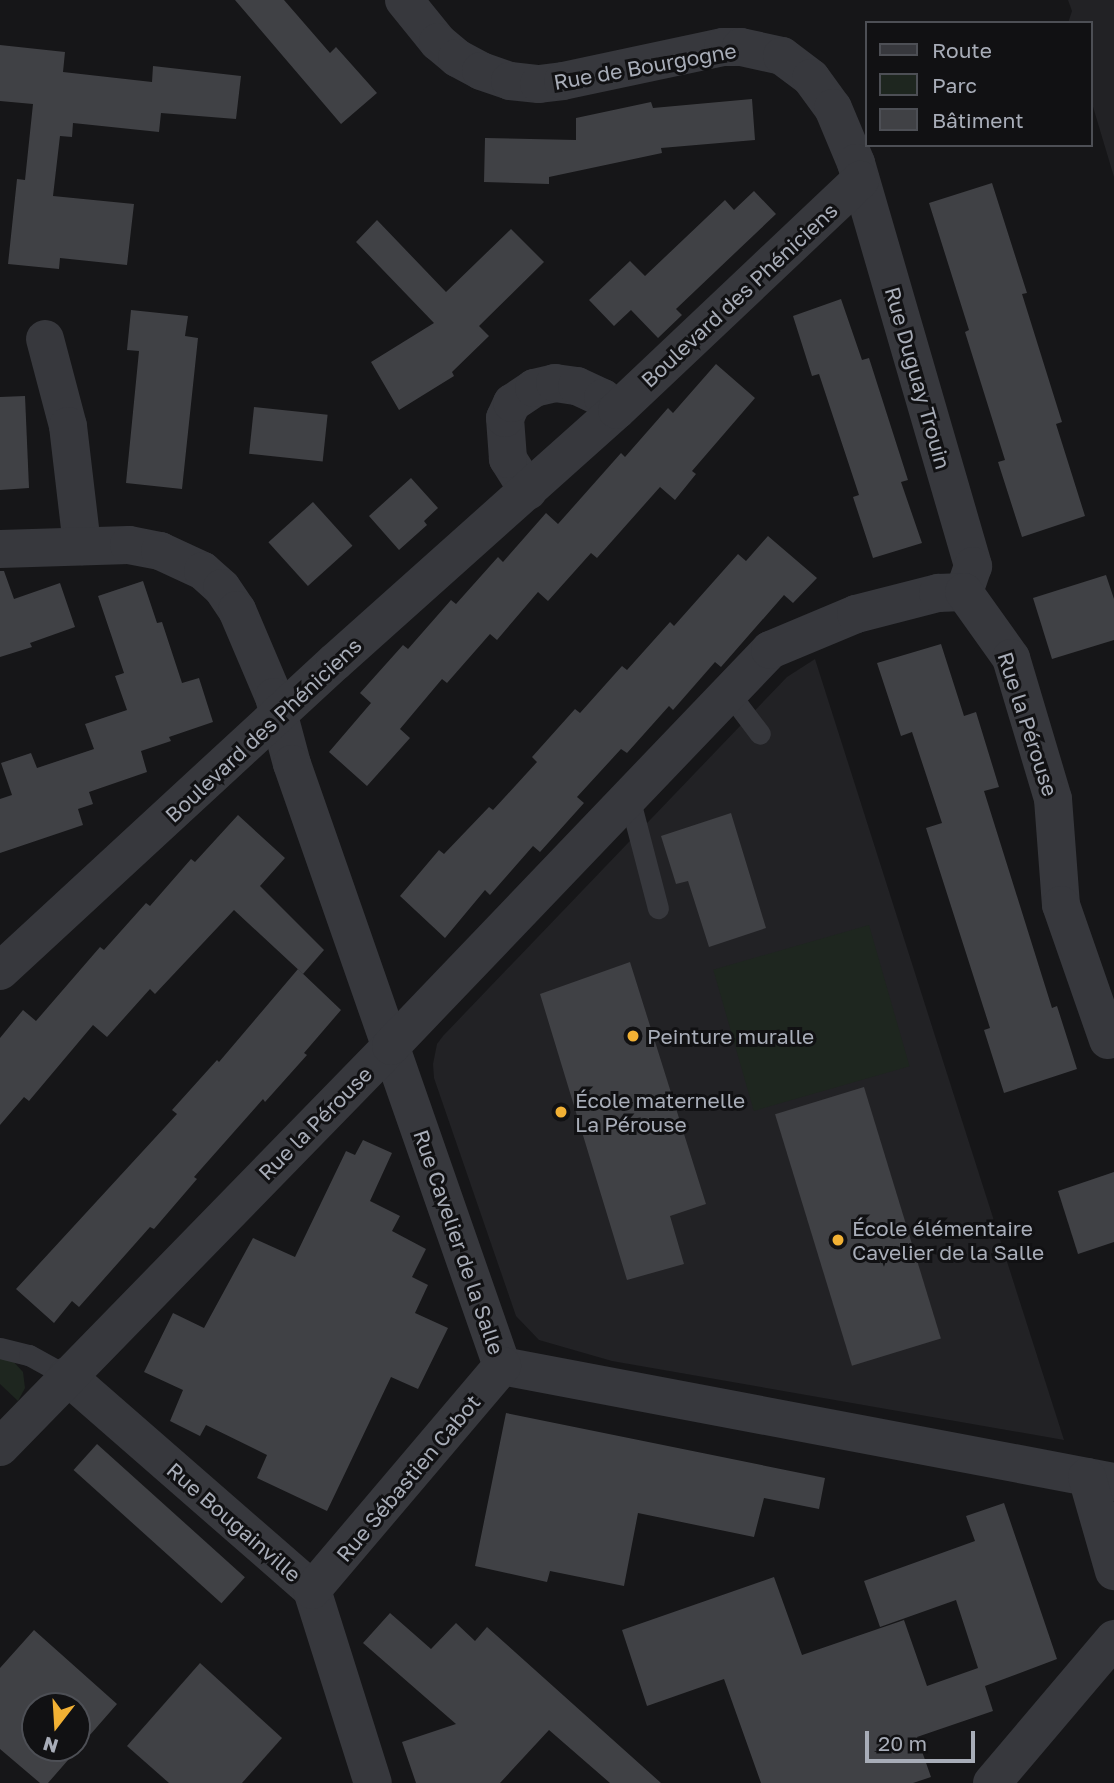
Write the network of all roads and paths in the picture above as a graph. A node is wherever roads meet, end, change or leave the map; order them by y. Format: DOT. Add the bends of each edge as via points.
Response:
graph roads {
  1 [pos="404,0"];
  2 [pos="858,172"];
  3 [pos="45,339"];
  4 [pos="617,410"];
  5 [pos="528,491"];
  6 [pos="82,546"];
  7 [pos="0,550"];
  8 [pos="964,592"];
  9 [pos="729,693"];
  10 [pos="274,702"];
  11 [pos="760,734"];
  12 [pos="629,797"];
  13 [pos="658,908"];
  14 [pos="0,971"];
  15 [pos="1108,1040"];
  16 [pos="391,1046"];
  17 [pos="0,1348"];
  18 [pos="502,1366"];
  19 [pos="67,1376"];
  20 [pos="0,1447"];
  21 [pos="1100,1479"];
  22 [pos="1114,1571"];
  23 [pos="312,1590"];
  24 [pos="1114,1639"];
  25 [pos="373,1783"];
  26 [pos="992,1783"];
  1 -- 2 [label="street, Rue de Bourgogne" via="457,58 510,80 563,81 723,47 774,54 798,66 823,92"];
  2 -- 4 [label="street, Boulevard des Phéniciens"];
  2 -- 8 [label="street, Rue Duguay Trouin" via="973,566"];
  3 -- 6 [label="street" via="68,426"];
  4 -- 5 [label="street, Boulevard des Phéniciens"];
  4 -- 5 [label="street" via="578,386 555,383 534,388 512,403 505,418 508,459"];
  5 -- 10 [label="street, Boulevard des Phéniciens"];
  6 -- 7 [label="street, Rue Cavelier de la Salle"];
  6 -- 10 [label="street, Rue Cavelier de la Salle" via="129,545 160,551 203,571 237,610"];
  8 -- 9 [label="street, Rue la Pérouse" via="939,593 856,614 770,650"];
  8 -- 15 [label="street, Rue la Pérouse" via="1011,658 1054,799 1061,905"];
  9 -- 11 [label="lane"];
  9 -- 12 [label="street, Rue la Pérouse"];
  10 -- 14 [label="street, Boulevard des Phéniciens"];
  10 -- 16 [label="street, Rue Cavelier de la Salle"];
  12 -- 13 [label="lane"];
  12 -- 16 [label="street, Rue la Pérouse"];
  16 -- 18 [label="street, Rue Cavelier de la Salle"];
  16 -- 19 [label="street, Rue la Pérouse"];
  17 -- 19 [label="lane" via="29,1355"];
  18 -- 21 [label="street, Rue Cavelier de la Salle"];
  18 -- 23 [label="street, Rue Sébastien Cabot"];
  19 -- 20 [label="street, Rue la Pérouse"];
  19 -- 23 [label="street, Rue Bougainville"];
  21 -- 22 [label="street"];
  23 -- 25 [label="street, Rue Bougainville"];
  24 -- 26 [label="street"];
}
